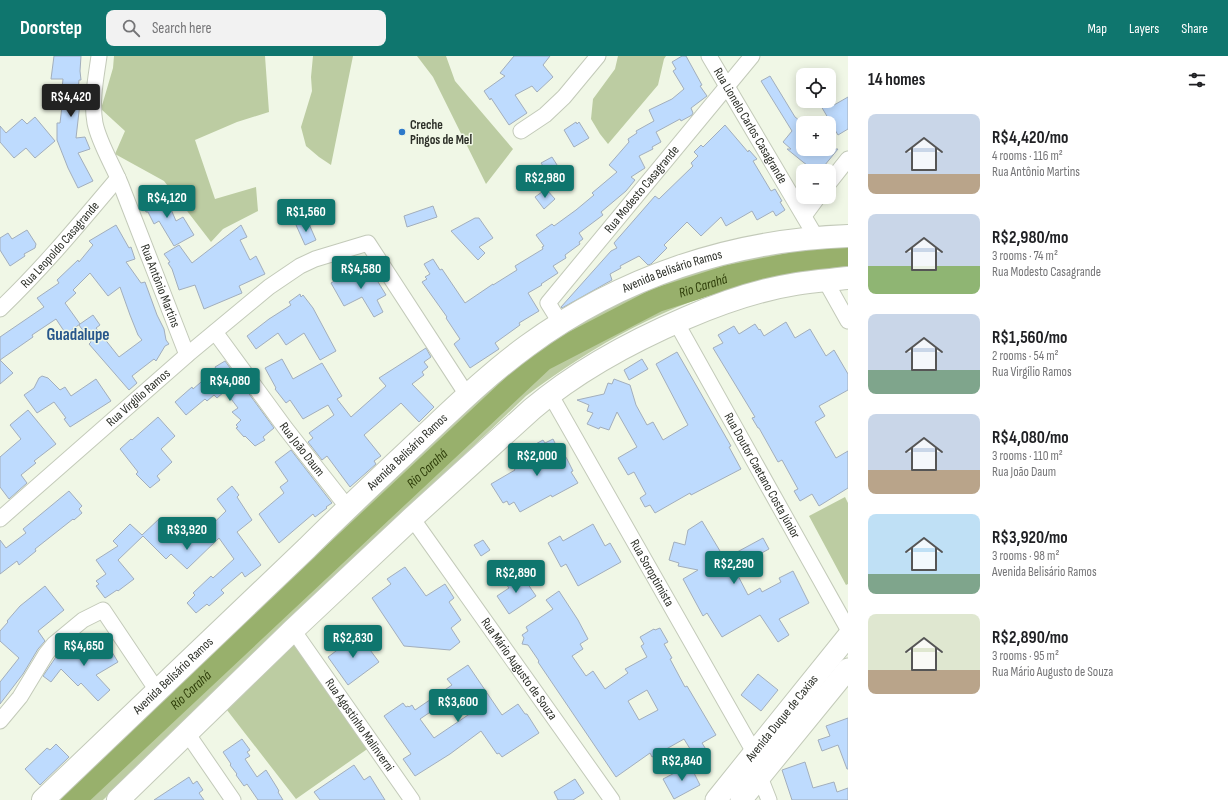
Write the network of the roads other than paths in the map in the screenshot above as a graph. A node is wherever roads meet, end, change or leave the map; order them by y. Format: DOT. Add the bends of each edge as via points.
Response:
graph roads {
  1 [pos="99,56"];
  2 [pos="598,56"];
  3 [pos="709,56"];
  4 [pos="752,56"];
  5 [pos="727,86"];
  6 [pos="522,131"];
  7 [pos="848,159"];
  8 [pos="836,174"];
  9 [pos="118,178"];
  10 [pos="813,204"];
  11 [pos="804,216"];
  12 [pos="848,236"];
  13 [pos="816,237"];
  14 [pos="848,278"];
  15 [pos="825,280"];
  16 [pos="0,309"];
  17 [pos="848,321"];
  18 [pos="676,322"];
  19 [pos="561,324"];
  20 [pos="215,332"];
  21 [pos="187,355"];
  22 [pos="550,394"];
  23 [pos="467,395"];
  24 [pos="348,508"];
  25 [pos="412,518"];
  26 [pos="0,519"];
  27 [pos="848,629"];
  28 [pos="294,630"];
  29 [pos="848,636"];
  30 [pos="848,669"];
  31 [pos="158,692"];
  32 [pos="0,721"];
  33 [pos="187,733"];
  34 [pos="754,752"];
  35 [pos="760,777"];
  36 [pos="43,800"];
  37 [pos="118,800"];
  38 [pos="233,800"];
  39 [pos="412,800"];
  40 [pos="612,800"];
  41 [pos="716,800"];
  42 [pos="742,800"];
  43 [pos="769,800"];
  1 -- 9 [label="street, Rua Antônio Martins" via="95,124"];
  2 -- 6 [label="street" via="564,97"];
  3 -- 5 [label="street, Rua Lionelo Carlos Casagrande"];
  4 -- 5 [label="street, Rua Modesto Casagrande"];
  5 -- 11 [label="street, Rua Lionelo Carlos Casagrande"];
  5 -- 19 [label="street, Rua Modesto Casagrande" via="548,303"];
  7 -- 8 [label="street"];
  9 -- 16 [label="street, Rua Leopoldo Casagrande" via="50,257"];
  9 -- 21 [label="street, Rua Antônio Martins"];
  10 -- 11 [label="street"];
  11 -- 13 [label="street, Rua Lionelo Carlos Casagrande"];
  12 -- 13 [label="main road, Avenida Belisário Ramos"];
  13 -- 19 [label="main road, Avenida Belisário Ramos" via="696,260 622,289"];
  14 -- 15 [label="main road"];
  15 -- 17 [label="street"];
  15 -- 18 [label="main road" via="743,297"];
  18 -- 22 [label="main road" via="610,355"];
  18 -- 27 [label="street, Rua Doutor Caetano Costa Júnior"];
  19 -- 23 [label="main road, Avenida Belisário Ramos" via="529,344"];
  20 -- 21 [label="street, Rua Virgílio Ramos"];
  20 -- 23 [label="street, Rua Virgílio Ramos" via="269,287 300,266 368,243"];
  20 -- 24 [label="street, Rua João Daum"];
  21 -- 26 [label="street, Rua Virgílio Ramos"];
  22 -- 25 [label="main road"];
  22 -- 34 [label="street, Rua Soroptimista"];
  23 -- 24 [label="main road, Avenida Belisário Ramos"];
  24 -- 31 [label="main road, Avenida Belisário Ramos"];
  25 -- 28 [label="main road"];
  25 -- 40 [label="street, Rua Mário Augusto de Souza"];
  28 -- 33 [label="main road"];
  28 -- 39 [label="street, Rua Agostinho Malinverni"];
  29 -- 34 [label="main road, Avenida Duque de Caxias"];
  30 -- 35 [label="main road, Avenida Duque de Caxias"];
  31 -- 32 [label="street" via="103,610 83,620 54,644 20,697"];
  31 -- 36 [label="main road, Avenida Belisário Ramos"];
  33 -- 37 [label="main road"];
  33 -- 38 [label="street"];
  34 -- 41 [label="main road, Avenida Duque de Caxias"];
  35 -- 42 [label="main road, Avenida Duque de Caxias"];
  35 -- 43 [label="street"];
}
